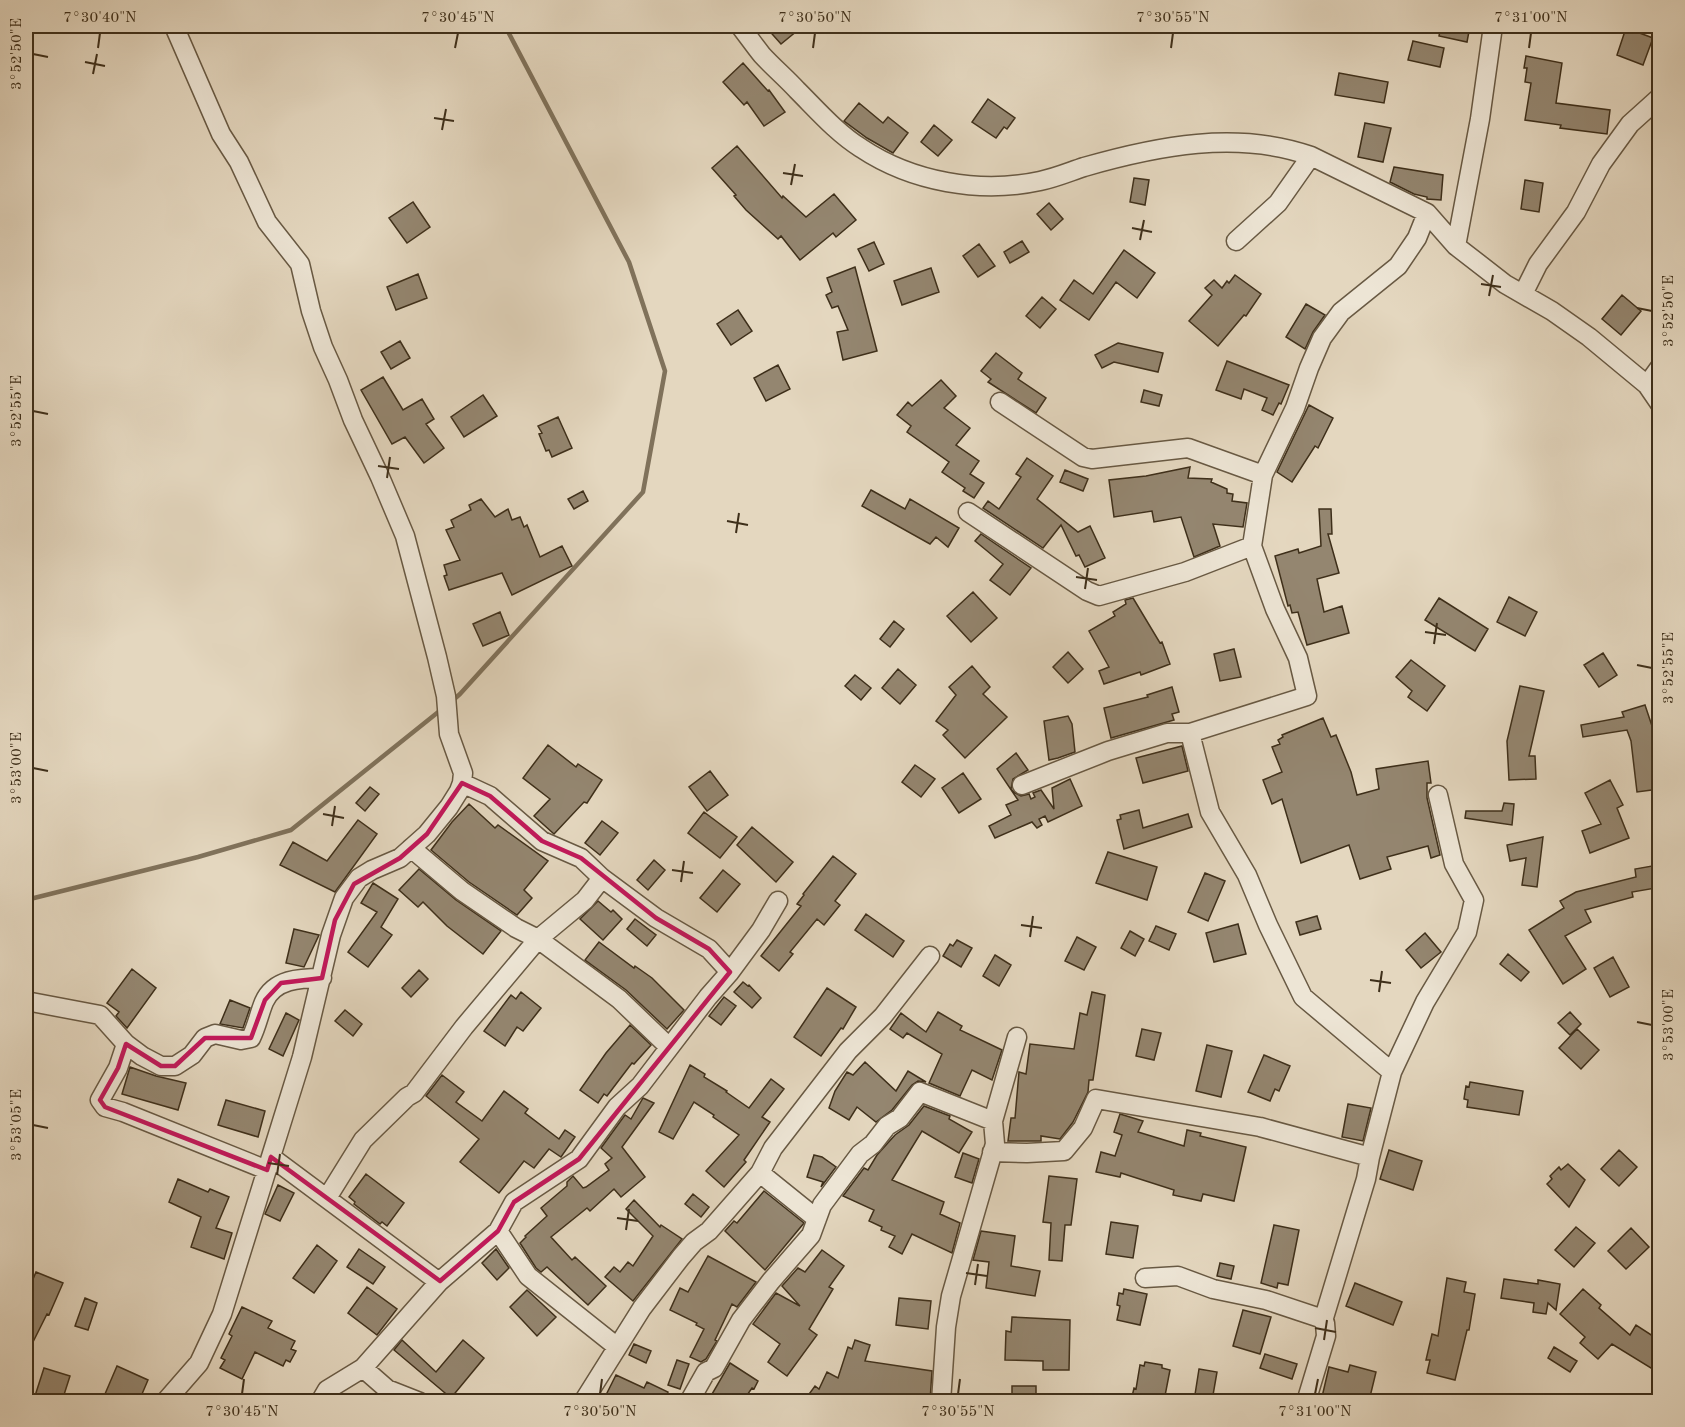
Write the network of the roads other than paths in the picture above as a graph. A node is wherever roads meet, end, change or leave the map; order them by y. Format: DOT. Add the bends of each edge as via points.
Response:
graph roads {
  1 [pos="174,26"];
  2 [pos="740,26"];
  3 [pos="1493,26"];
  4 [pos="1659,97"];
  5 [pos="1311,156"];
  6 [pos="1426,213"];
  7 [pos="1236,241"];
  8 [pos="1456,246"];
  9 [pos="1523,294"];
  10 [pos="1659,367"];
  11 [pos="1647,385"];
  12 [pos="1000,402"];
  13 [pos="1659,404"];
  14 [pos="1263,475"];
  15 [pos="968,512"];
  16 [pos="1252,546"];
  17 [pos="1190,733"];
  18 [pos="462,783"];
  19 [pos="1022,785"];
  20 [pos="1438,795"];
  21 [pos="411,848"];
  22 [pos="602,878"];
  23 [pos="778,901"];
  24 [pos="538,939"];
  25 [pos="930,956"];
  26 [pos="730,972"];
  27 [pos="322,978"];
  28 [pos="26,1001"];
  29 [pos="1017,1037"];
  30 [pos="126,1044"];
  31 [pos="669,1047"];
  32 [pos="1392,1072"];
  33 [pos="993,1120"];
  34 [pos="992,1152"];
  35 [pos="1370,1157"];
  36 [pos="269,1163"];
  37 [pos="760,1173"];
  38 [pos="327,1198"];
  39 [pos="817,1219"];
  40 [pos="498,1231"];
  41 [pos="1144,1278"];
  42 [pos="439,1282"];
  43 [pos="1323,1321"];
  44 [pos="616,1346"];
  45 [pos="363,1368"];
  46 [pos="165,1401"];
  47 [pos="320,1401"];
  48 [pos="420,1401"];
  49 [pos="583,1401"];
  50 [pos="689,1401"];
  51 [pos="941,1401"];
  52 [pos="1306,1401"];
  1 -- 18 [label="street" via="221,134 267,222 300,264 323,347 405,536 446,696 449,734 463,773"];
  2 -- 5 [label="street" via="762,55 832,125 861,148 888,163 935,180 976,186 1017,185 1168,146 1204,143 1242,142"];
  3 -- 8 [label="street"];
  4 -- 9 [label="street" via="1630,124 1601,164 1576,212 1538,264"];
  5 -- 6 [label="street"];
  5 -- 7 [label="street" via="1278,203"];
  6 -- 8 [label="street"];
  6 -- 14 [label="street" via="1417,238 1398,266 1341,312 1322,338"];
  8 -- 9 [label="street"];
  9 -- 11 [label="street" via="1589,337"];
  10 -- 11 [label="street"];
  11 -- 13 [label="street"];
  12 -- 14 [label="street" via="1083,457 1188,448"];
  14 -- 16 [label="street"];
  15 -- 16 [label="street" via="1099,596 1185,572"];
  16 -- 17 [label="street" via="1298,658 1307,696"];
  17 -- 19 [label="street" via="1167,733 1108,751"];
  17 -- 32 [label="street" via="1210,812 1247,875 1303,997"];
  18 -- 21 [label="street" via="449,807"];
  18 -- 22 [label="street" via="490,796 542,841 581,858"];
  20 -- 32 [label="street" via="1454,864 1474,900 1467,932 1425,1002"];
  21 -- 24 [label="street" via="462,891"];
  21 -- 27 [label="street" via="400,858 366,874 348,890 335,920"];
  22 -- 24 [label="street" via="585,900"];
  22 -- 26 [label="street" via="656,918 710,949"];
  23 -- 26 [label="street"];
  24 -- 31 [label="street" via="619,999"];
  24 -- 38 [label="street" via="414,1093 363,1140"];
  25 -- 37 [label="street" via="883,1017 848,1051 773,1148"];
  26 -- 31 [label="street"];
  27 -- 30 [label="street" via="282,983 265,1000 251,1038 241,1040 215,1034 205,1038 192,1055 175,1066 161,1066"];
  27 -- 36 [label="street"];
  28 -- 30 [label="street" via="100,1015"];
  29 -- 33 [label="street"];
  30 -- 36 [label="street" via="100,1100 105,1107"];
  31 -- 40 [label="street" via="579,1159 514,1202"];
  32 -- 35 [label="street"];
  33 -- 34 [label="street"];
  33 -- 39 [label="street" via="921,1092 900,1118 886,1126 860,1154 822,1205"];
  34 -- 35 [label="street" via="1064,1151 1083,1128 1096,1099 1260,1127"];
  34 -- 51 [label="street" via="951,1296"];
  35 -- 43 [label="street"];
  36 -- 38 [label="street"];
  36 -- 46 [label="street" via="214,1333 199,1363"];
  37 -- 39 [label="street"];
  37 -- 44 [label="street" via="709,1231 694,1242"];
  38 -- 42 [label="street"];
  39 -- 50 [label="street" via="811,1235 741,1320 714,1368 706,1372"];
  40 -- 42 [label="street"];
  40 -- 44 [label="street" via="528,1276"];
  41 -- 43 [label="street" via="1185,1278 1213,1289 1279,1304"];
  42 -- 45 [label="street"];
  43 -- 52 [label="street" via="1326,1336"];
  44 -- 49 [label="street"];
  45 -- 47 [label="street" via="327,1390"];
  45 -- 48 [label="street" via="387,1389"];
}
